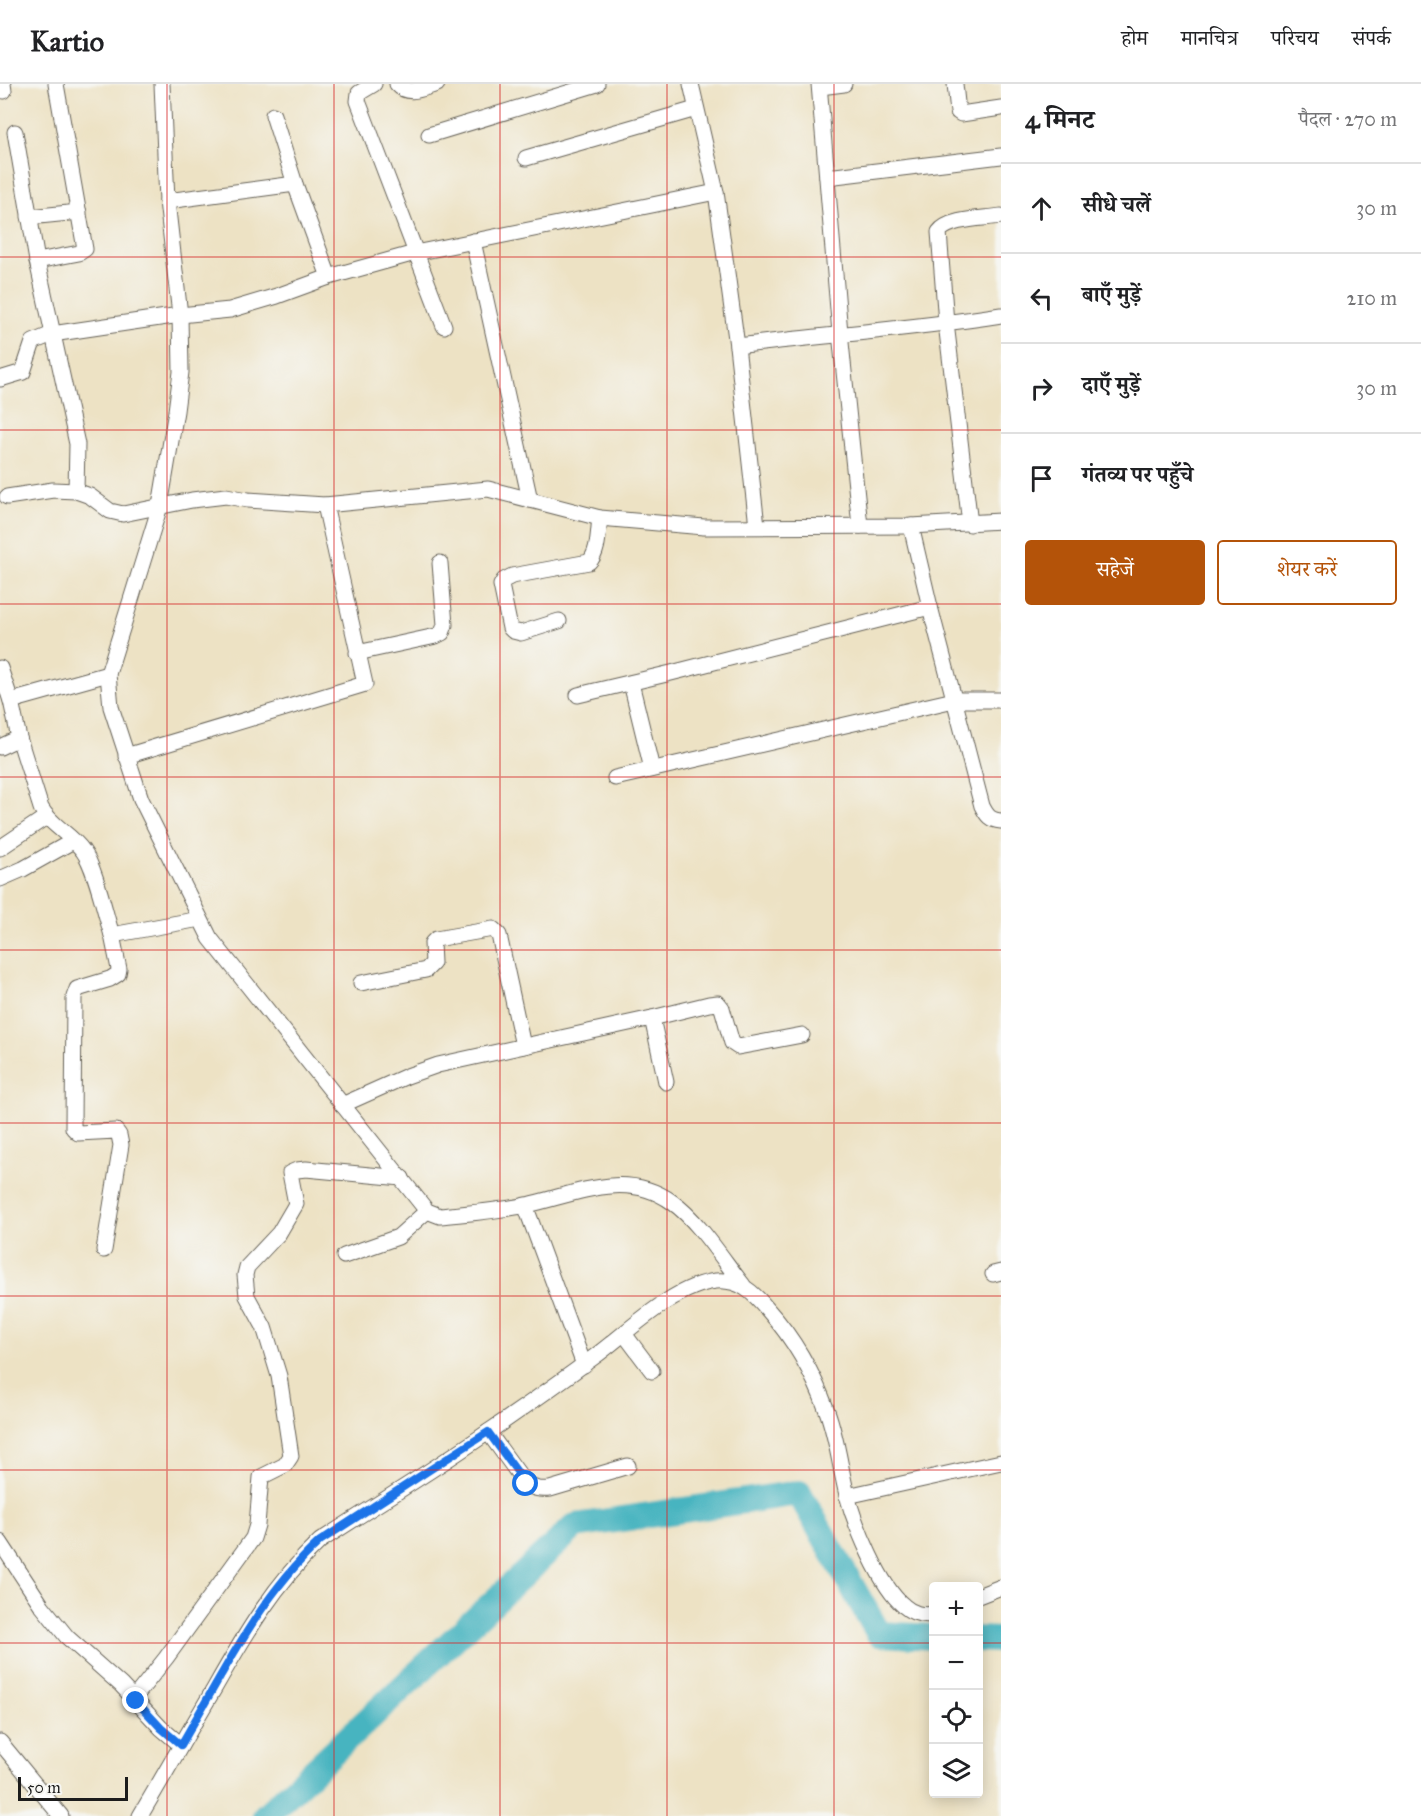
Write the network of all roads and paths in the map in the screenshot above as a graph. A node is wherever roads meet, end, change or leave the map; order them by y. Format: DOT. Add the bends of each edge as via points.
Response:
graph roads {
  1 [pos="56,84"];
  2 [pos="162,84"];
  3 [pos="374,84"];
  4 [pos="397,84"];
  5 [pos="437,84"];
  6 [pos="597,84"];
  7 [pos="691,84"];
  8 [pos="844,84"];
  9 [pos="955,84"];
  10 [pos="820,86"];
  11 [pos="1001,108"];
  12 [pos="696,109"];
  13 [pos="273,115"];
  14 [pos="15,132"];
  15 [pos="429,135"];
  16 [pos="1001,156"];
  17 [pos="526,158"];
  18 [pos="827,177"];
  19 [pos="295,184"];
  20 [pos="716,192"];
  21 [pos="167,201"];
  22 [pos="79,212"];
  23 [pos="1001,216"];
  24 [pos="29,217"];
  25 [pos="474,241"];
  26 [pos="415,253"];
  27 [pos="37,261"];
  28 [pos="329,277"];
  29 [pos="180,315"];
  30 [pos="1001,315"];
  31 [pos="946,323"];
  32 [pos="444,326"];
  33 [pos="840,333"];
  34 [pos="52,334"];
  35 [pos="737,346"];
  36 [pos="0,379"];
  37 [pos="76,491"];
  38 [pos="7,497"];
  39 [pos="530,500"];
  40 [pos="325,505"];
  41 [pos="160,506"];
  42 [pos="600,518"];
  43 [pos="1001,521"];
  44 [pos="970,524"];
  45 [pos="757,526"];
  46 [pos="860,526"];
  47 [pos="911,526"];
  48 [pos="440,564"];
  49 [pos="930,607"];
  50 [pos="559,621"];
  51 [pos="357,652"];
  52 [pos="0,668"];
  53 [pos="108,674"];
  54 [pos="631,683"];
  55 [pos="578,695"];
  56 [pos="954,700"];
  57 [pos="1001,700"];
  58 [pos="11,701"];
  59 [pos="19,738"];
  60 [pos="0,747"];
  61 [pos="126,756"];
  62 [pos="652,769"];
  63 [pos="615,778"];
  64 [pos="46,817"];
  65 [pos="1001,820"];
  66 [pos="73,841"];
  67 [pos="0,848"];
  68 [pos="0,879"];
  69 [pos="200,919"];
  70 [pos="112,935"];
  71 [pos="361,983"];
  72 [pos="652,1018"];
  73 [pos="802,1035"];
  74 [pos="523,1046"];
  75 [pos="666,1082"];
  76 [pos="342,1105"];
  77 [pos="402,1178"];
  78 [pos="525,1205"];
  79 [pos="427,1211"];
  80 [pos="104,1250"];
  81 [pos="344,1256"];
  82 [pos="744,1285"];
  83 [pos="625,1335"];
  84 [pos="584,1365"];
  85 [pos="652,1371"];
  86 [pos="488,1432"];
  87 [pos="1001,1462"];
  88 [pos="628,1466"];
  89 [pos="847,1496"];
  90 [pos="0,1542"];
  91 [pos="1001,1587"];
  92 [pos="983,1594"];
  93 [pos="929,1614"];
  94 [pos="134,1698"];
  95 [pos="0,1742"];
  96 [pos="181,1745"];
  97 [pos="61,1816"];
  98 [pos="140,1816"];
  1 -- 22 [label="street"];
  2 -- 21 [label="street"];
  3 -- 26 [label="street" via="359,93 358,101"];
  4 -- 5 [label="street" via="410,92"];
  6 -- 15 [label="street"];
  7 -- 12 [label="street"];
  8 -- 10 [label="street"];
  9 -- 11 [label="street" via="961,114"];
  10 -- 18 [label="street"];
  12 -- 17 [label="street"];
  12 -- 20 [label="street"];
  13 -- 19 [label="street"];
  14 -- 24 [label="street"];
  16 -- 18 [label="street"];
  18 -- 33 [label="street"];
  19 -- 21 [label="street"];
  19 -- 28 [label="street"];
  20 -- 25 [label="street"];
  20 -- 35 [label="street"];
  21 -- 29 [label="street"];
  22 -- 24 [label="street"];
  22 -- 27 [label="street" via="85,249"];
  23 -- 31 [label="street" via="954,222 939,232"];
  24 -- 27 [label="street"];
  25 -- 26 [label="street"];
  25 -- 39 [label="street"];
  26 -- 28 [label="street"];
  26 -- 32 [label="street"];
  27 -- 34 [label="street"];
  28 -- 29 [label="street" via="230,310"];
  29 -- 34 [label="street"];
  29 -- 41 [label="street" via="181,372"];
  30 -- 31 [label="street"];
  31 -- 33 [label="street"];
  31 -- 44 [label="street"];
  33 -- 35 [label="street"];
  33 -- 46 [label="street"];
  34 -- 36 [label="street" via="33,342 23,372"];
  34 -- 37 [label="street" via="78,444"];
  35 -- 45 [label="street"];
  37 -- 38 [label="street"];
  37 -- 41 [label="street" via="117,513"];
  39 -- 40 [label="street" via="489,489"];
  39 -- 42 [label="street"];
  40 -- 41 [label="street" via="226,496"];
  40 -- 51 [label="street"];
  41 -- 53 [label="street"];
  42 -- 45 [label="street" via="704,527"];
  42 -- 50 [label="street" via="596,548 589,562 512,576 501,585 513,631 521,633"];
  43 -- 44 [label="street"];
  44 -- 47 [label="street"];
  45 -- 46 [label="street"];
  46 -- 47 [label="street"];
  47 -- 49 [label="street"];
  48 -- 51 [label="street" via="445,625 442,633"];
  49 -- 54 [label="street"];
  49 -- 56 [label="street"];
  51 -- 61 [label="street" via="365,684"];
  52 -- 58 [label="street"];
  53 -- 58 [label="street"];
  53 -- 61 [label="street" via="111,707"];
  54 -- 55 [label="street"];
  54 -- 62 [label="street"];
  56 -- 57 [label="street"];
  56 -- 62 [label="street"];
  56 -- 65 [label="street" via="982,807 987,816"];
  58 -- 59 [label="street"];
  59 -- 60 [label="street"];
  59 -- 64 [label="street" via="35,795"];
  61 -- 69 [label="street" via="141,799"];
  62 -- 63 [label="street"];
  64 -- 66 [label="street"];
  64 -- 67 [label="street"];
  66 -- 68 [label="street"];
  66 -- 70 [label="street" via="90,861"];
  69 -- 70 [label="street"];
  69 -- 76 [label="street" via="210,938"];
  70 -- 80 [label="street" via="118,974 77,989 74,997 73,1128 78,1134 116,1131 121,1145"];
  71 -- 74 [label="street" via="426,970 433,963 434,940 493,929 499,935"];
  72 -- 73 [label="street" via="718,1003 732,1043 738,1047"];
  72 -- 74 [label="street"];
  72 -- 75 [label="street"];
  74 -- 76 [label="street" via="422,1070"];
  76 -- 77 [label="street"];
  77 -- 79 [label="street"];
  77 -- 94 [label="street" via="306,1169 290,1173 297,1204 279,1233 247,1267 245,1275 247,1296 264,1327 279,1376 290,1461 261,1477 253,1538"];
  78 -- 79 [label="street" via="440,1216"];
  78 -- 82 [label="street" via="609,1185 654,1191 689,1216"];
  78 -- 84 [label="street"];
  79 -- 81 [label="street" via="398,1237"];
  82 -- 83 [label="street" via="716,1281 694,1287 663,1303"];
  82 -- 89 [label="street" via="784,1328 813,1378 828,1413"];
  83 -- 84 [label="street"];
  83 -- 85 [label="street"];
  84 -- 86 [label="street"];
  86 -- 88 [label="street" via="526,1484 541,1490"];
  86 -- 96 [label="street" via="320,1541 301,1559 243,1639"];
  87 -- 89 [label="street"];
  89 -- 93 [label="street" via="874,1564 892,1592 904,1606 919,1615"];
  90 -- 94 [label="street" via="54,1622"];
  91 -- 92 [label="street"];
  94 -- 96 [label="street"];
  95 -- 97 [label="street"];
  96 -- 98 [label="street"];
}
